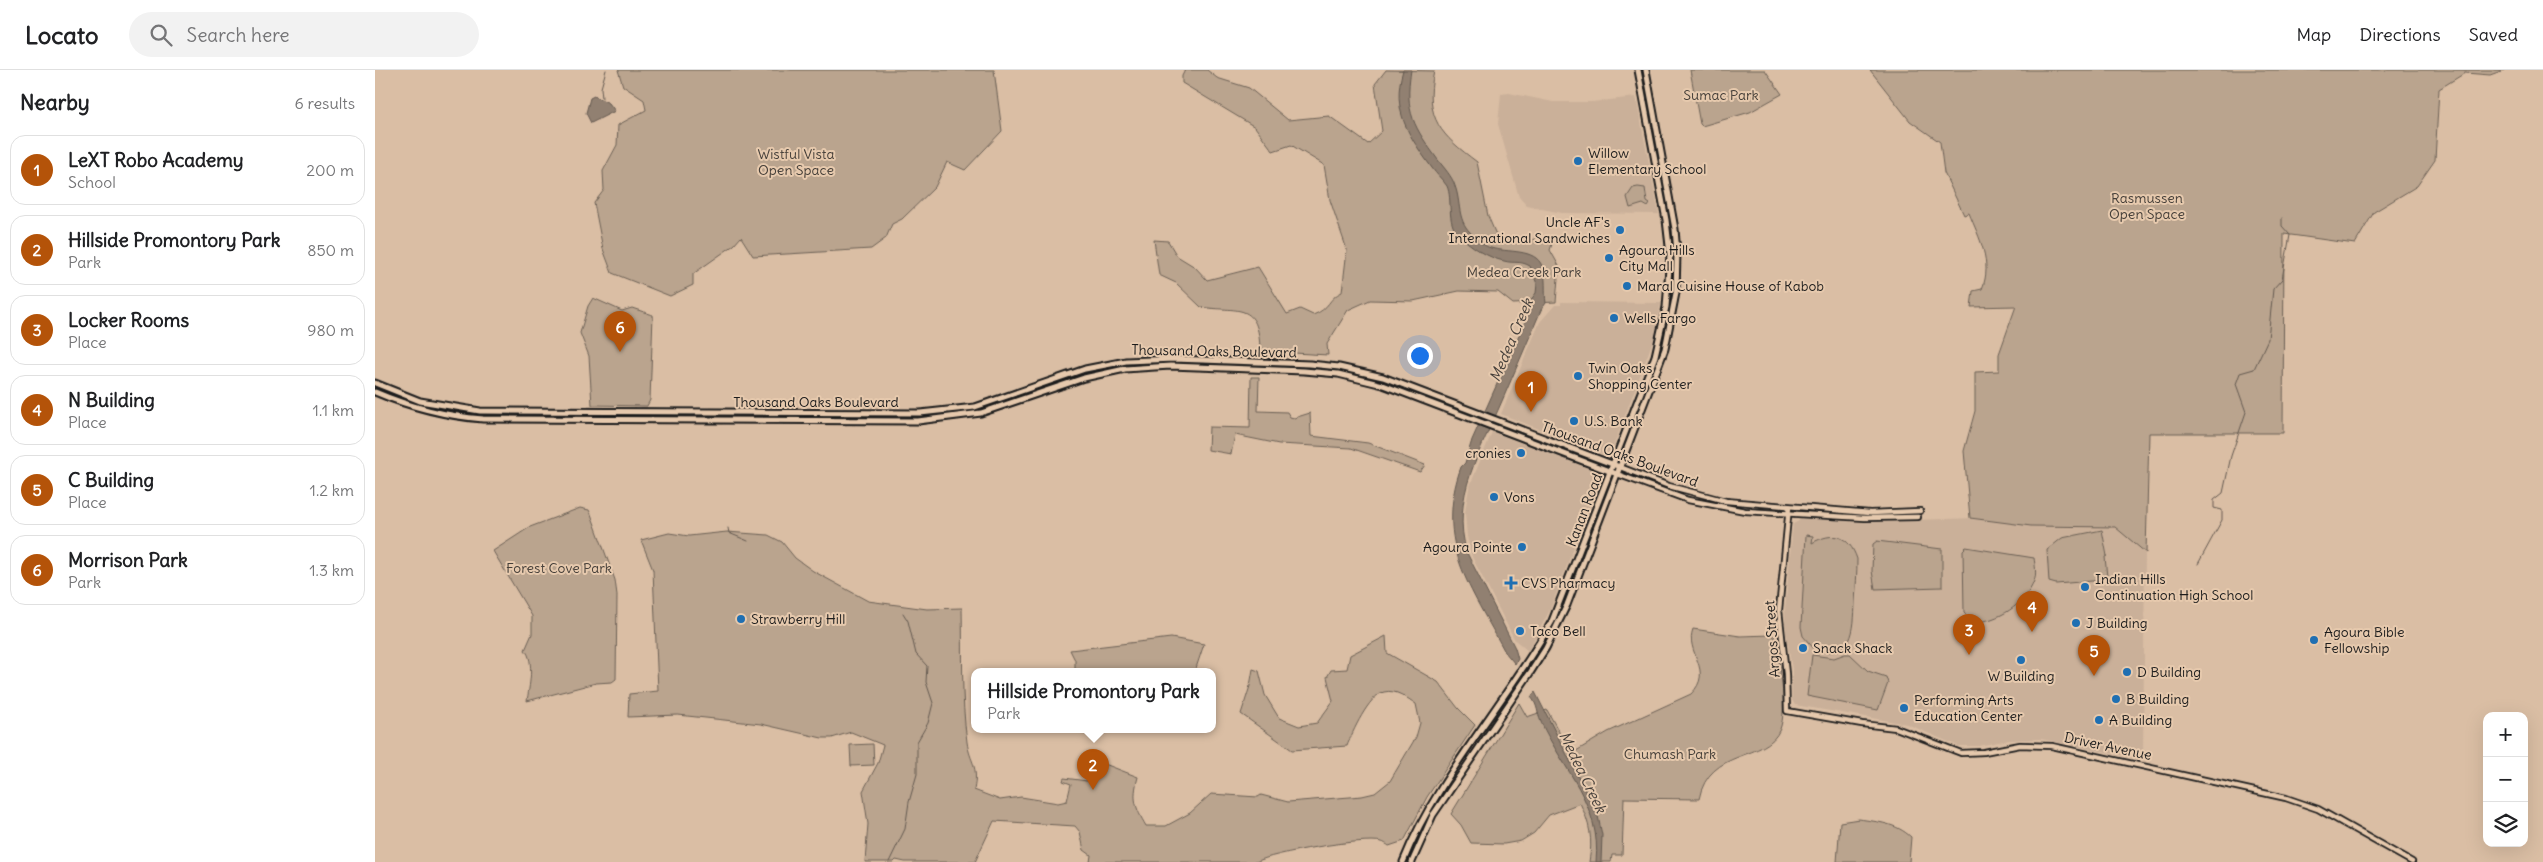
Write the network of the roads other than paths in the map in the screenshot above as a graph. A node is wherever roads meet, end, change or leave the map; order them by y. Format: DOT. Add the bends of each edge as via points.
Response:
graph roads {
  1 [pos="1638,70"];
  2 [pos="1646,70"];
  3 [pos="375,383"];
  4 [pos="375,392"];
  5 [pos="1613,464"];
  6 [pos="1620,467"];
  7 [pos="1611,472"];
  8 [pos="1617,474"];
  9 [pos="1789,507"];
  10 [pos="1789,514"];
  11 [pos="1787,710"];
  12 [pos="1403,862"];
  13 [pos="1412,862"];
  14 [pos="2412,862"];
  1 -- 5 [label="main road, Kanan Road" via="1666,220 1669,276 1655,356"];
  2 -- 6 [label="main road, Kanan Road" via="1675,230 1677,274 1665,349"];
  3 -- 5 [label="main road, Thousand Oaks Boulevard" via="420,401 480,411 920,414 975,407 1077,372 1139,359 1296,363 1339,367 1391,380"];
  4 -- 7 [label="main road, Thousand Oaks Boulevard" via="437,413 483,419 918,421 981,413 1111,371 1170,366 1305,371 1338,374 1383,385"];
  5 -- 6 [label="main road, Thousand Oaks Boulevard"];
  5 -- 7 [label="main road, Kanan Road"];
  6 -- 8 [label="main road, Kanan Road"];
  6 -- 9 [label="street, Thousand Oaks Boulevard" via="1669,486 1726,501"];
  7 -- 8 [label="main road, Thousand Oaks Boulevard"];
  7 -- 12 [label="main road, Kanan Road" via="1552,621 1528,662 1426,811"];
  8 -- 10 [label="street, Thousand Oaks Boulevard" via="1669,494 1717,507"];
  8 -- 13 [label="main road, Kanan Road" via="1567,605 1546,648 1433,815"];
  9 -- 10 [label="street, Argos Street"];
  9 -- 10 [label="street, Thousand Oaks Boulevard" via="1919,514 1865,518"];
  10 -- 11 [label="street, Argos Street" via="1779,610"];
  11 -- 14 [label="street, Driver Avenue" via="1909,731 1961,752 1984,752 2020,745 2052,746 2286,798 2318,809"];
}
